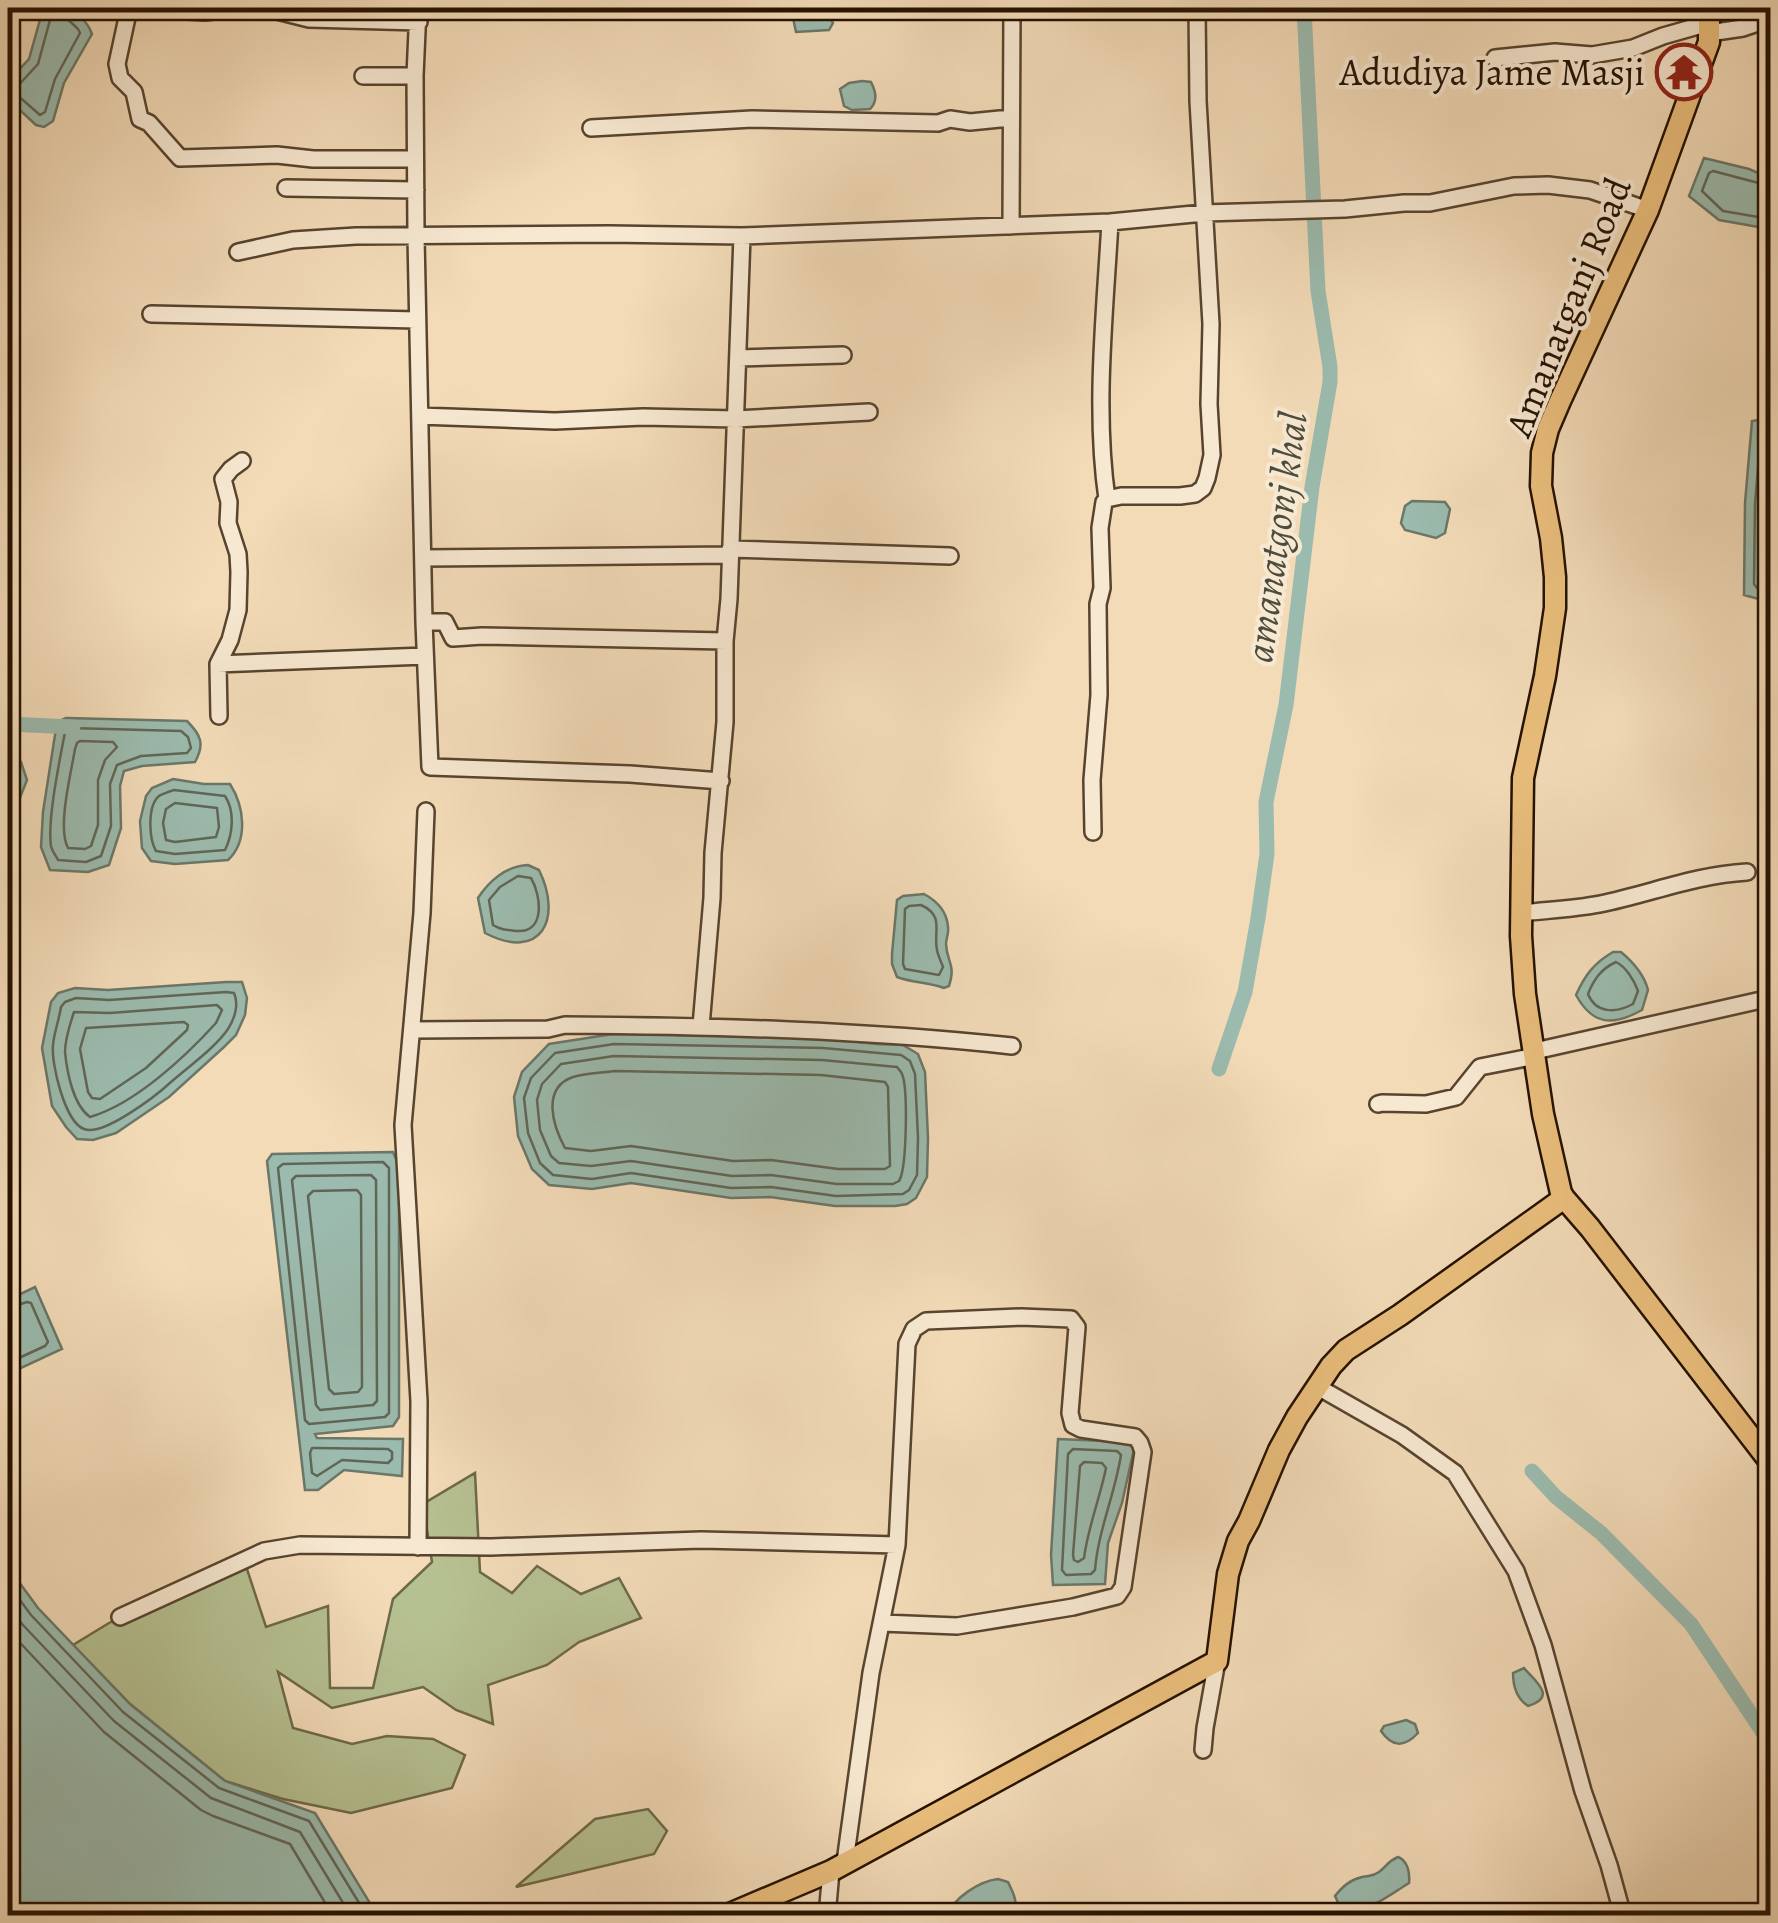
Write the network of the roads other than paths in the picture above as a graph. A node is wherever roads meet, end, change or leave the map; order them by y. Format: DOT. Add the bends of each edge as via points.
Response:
graph roads {
  1 [pos="132,8"];
  2 [pos="1012,8"];
  3 [pos="1197,8"];
  4 [pos="418,15"];
  5 [pos="1770,19"];
  6 [pos="1709,21"];
  7 [pos="1496,58"];
  8 [pos="363,76"];
  9 [pos="415,76"];
  10 [pos="1010,118"];
  11 [pos="591,128"];
  12 [pos="415,159"];
  13 [pos="286,188"];
  14 [pos="416,190"];
  15 [pos="1648,210"];
  16 [pos="1204,213"];
  17 [pos="1110,222"];
  18 [pos="1011,226"];
  19 [pos="742,236"];
  20 [pos="416,237"];
  21 [pos="238,252"];
  22 [pos="151,314"];
  23 [pos="418,320"];
  24 [pos="843,355"];
  25 [pos="738,358"];
  26 [pos="869,412"];
  27 [pos="420,416"];
  28 [pos="736,419"];
  29 [pos="242,461"];
  30 [pos="1107,499"];
  31 [pos="730,552"];
  32 [pos="950,556"];
  33 [pos="422,558"];
  34 [pos="424,622"];
  35 [pos="725,640"];
  36 [pos="425,656"];
  37 [pos="218,664"];
  38 [pos="219,716"];
  39 [pos="720,781"];
  40 [pos="426,810"];
  41 [pos="1094,832"];
  42 [pos="1746,872"];
  43 [pos="1520,913"];
  44 [pos="1770,998"];
  45 [pos="701,1026"];
  46 [pos="413,1030"];
  47 [pos="1012,1046"];
  48 [pos="1535,1054"];
  49 [pos="1378,1104"];
  50 [pos="1564,1198"];
  51 [pos="1318,1387"];
  52 [pos="1770,1462"];
  53 [pos="897,1546"];
  54 [pos="418,1548"];
  55 [pos="120,1617"];
  56 [pos="882,1623"];
  57 [pos="1217,1661"];
  58 [pos="1203,1750"];
  59 [pos="838,1866"];
  60 [pos="725,1916"];
  61 [pos="828,1916"];
  62 [pos="1623,1916"];
  1 -- 4 [label="street" via="277,12 322,20"];
  1 -- 12 [label="street" via="116,64 120,78 134,92 140,119 180,158"];
  2 -- 10 [label="street"];
  3 -- 16 [label="street"];
  4 -- 9 [label="street"];
  5 -- 6 [label="street" via="1743,28"];
  6 -- 7 [label="street" via="1633,48"];
  6 -- 15 [label="main road, Amanatganj Road" via="1709,42"];
  8 -- 9 [label="street"];
  9 -- 12 [label="street"];
  10 -- 11 [label="street" via="752,119"];
  10 -- 18 [label="street"];
  12 -- 14 [label="street"];
  13 -- 14 [label="street"];
  14 -- 20 [label="street"];
  15 -- 16 [label="street" via="1590,190 1548,185 1430,203"];
  15 -- 43 [label="main road, Amanatganj Road" via="1542,454 1555,608 1523,778"];
  16 -- 17 [label="street"];
  16 -- 30 [label="street" via="1211,324 1207,478 1196,494"];
  17 -- 18 [label="street"];
  17 -- 30 [label="street" via="1102,352"];
  18 -- 19 [label="street"];
  19 -- 20 [label="street"];
  19 -- 25 [label="street"];
  20 -- 21 [label="street" via="293,240"];
  20 -- 23 [label="street"];
  22 -- 23 [label="street"];
  23 -- 27 [label="street"];
  24 -- 25 [label="street"];
  25 -- 28 [label="street"];
  26 -- 28 [label="street"];
  27 -- 28 [label="street"];
  27 -- 33 [label="street"];
  28 -- 31 [label="street"];
  29 -- 37 [label="street" via="223,480 240,572 238,610"];
  30 -- 41 [label="street" via="1100,528"];
  31 -- 32 [label="street"];
  31 -- 33 [label="street"];
  31 -- 35 [label="street"];
  33 -- 34 [label="street"];
  34 -- 35 [label="street" via="446,622 452,638"];
  34 -- 36 [label="street"];
  35 -- 39 [label="street"];
  36 -- 37 [label="street"];
  36 -- 39 [label="street" via="430,767"];
  37 -- 38 [label="street"];
  39 -- 45 [label="street"];
  40 -- 46 [label="street"];
  42 -- 43 [label="street" via="1600,904"];
  43 -- 48 [label="main road, Amanatganj Road"];
  44 -- 48 [label="street"];
  45 -- 46 [label="street"];
  45 -- 47 [label="street"];
  46 -- 54 [label="street" via="403,1126 419,1402"];
  48 -- 49 [label="street" via="1480,1066 1456,1097"];
  48 -- 50 [label="main road, Amanatganj Road"];
  50 -- 51 [label="main road" via="1346,1350"];
  50 -- 52 [label="main road, Amanatganj Road"];
  51 -- 57 [label="main road" via="1279,1450 1238,1541"];
  51 -- 62 [label="street" via="1455,1473 1516,1571"];
  53 -- 54 [label="street" via="701,1540"];
  53 -- 56 [label="street"];
  53 -- 56 [label="street" via="907,1344 914,1329 926,1322 1071,1319 1077,1327 1073,1424 1135,1436 1143,1452 1123,1588 1117,1596 1073,1607 956,1626"];
  54 -- 55 [label="street" via="300,1545 264,1551"];
  56 -- 59 [label="street"];
  57 -- 58 [label="street"];
  57 -- 59 [label="main road"];
  59 -- 60 [label="main road"];
  59 -- 61 [label="street"];
}
